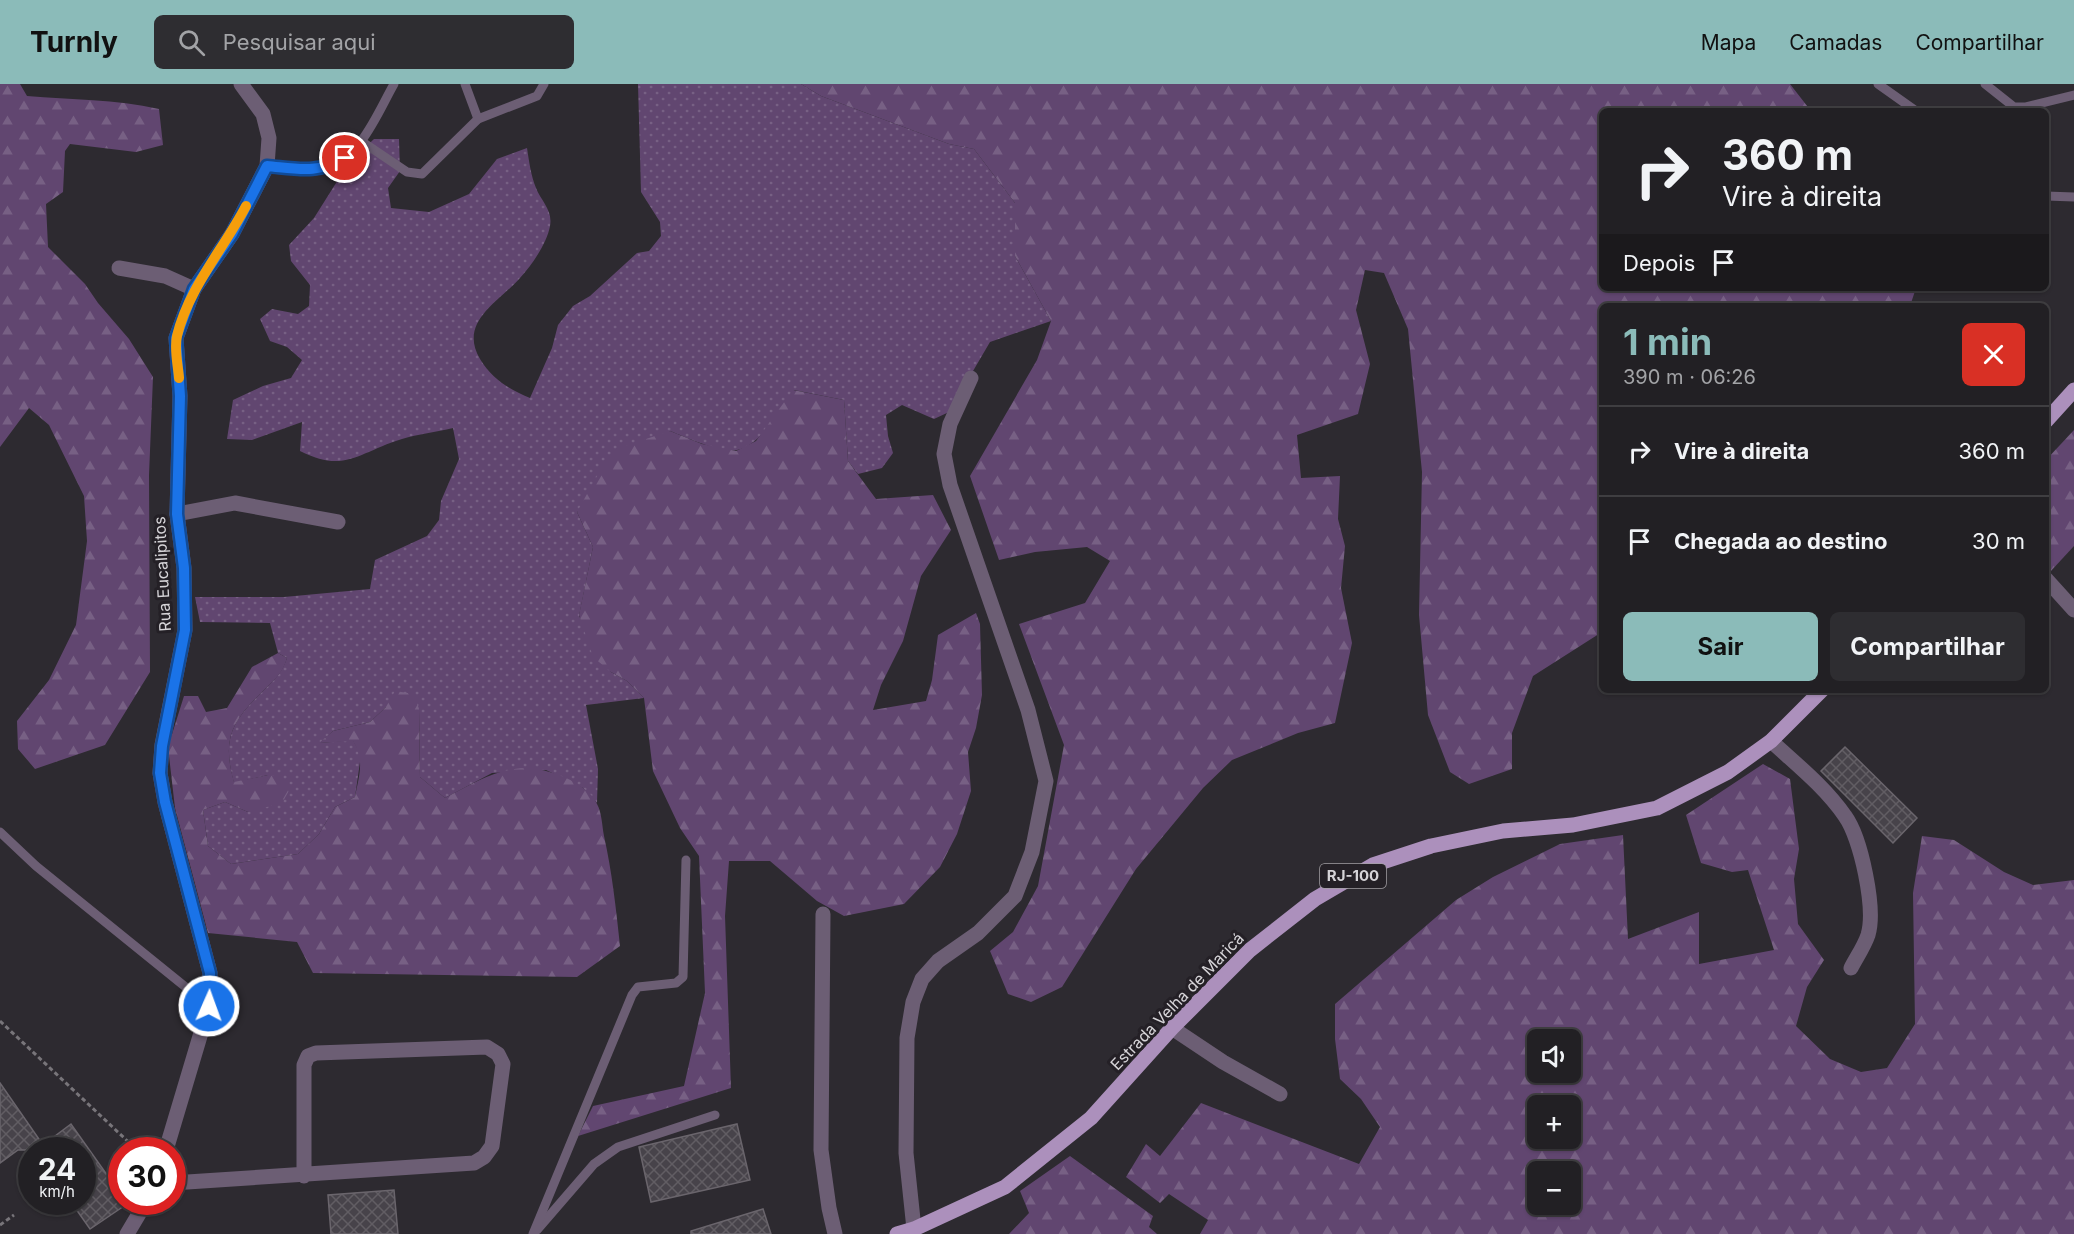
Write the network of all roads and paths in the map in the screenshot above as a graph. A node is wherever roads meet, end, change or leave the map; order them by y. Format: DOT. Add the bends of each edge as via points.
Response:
graph roads {
  1 [pos="242,84"];
  2 [pos="394,84"];
  3 [pos="465,84"];
  4 [pos="544,84"];
  5 [pos="1878,84"];
  6 [pos="1985,84"];
  7 [pos="2074,94"];
  8 [pos="1912,108"];
  9 [pos="478,119"];
  10 [pos="361,141"];
  11 [pos="267,166"];
  12 [pos="2049,196"];
  13 [pos="2074,197"];
  14 [pos="119,268"];
  15 [pos="194,289"];
  16 [pos="971,378"];
  17 [pos="2074,390"];
  18 [pos="2049,418"];
  19 [pos="177,514"];
  20 [pos="338,522"];
  21 [pos="2049,582"];
  22 [pos="2074,610"];
  23 [pos="1819,693"];
  24 [pos="1772,741"];
  25 [pos="0,832"];
  26 [pos="686,860"];
  27 [pos="823,914"];
  28 [pos="1851,968"];
  29 [pos="209,1006"];
  30 [pos="0,1021"];
  31 [pos="1172,1028"];
  32 [pos="1280,1094"];
  33 [pos="715,1115"];
  34 [pos="123,1137"];
  35 [pos="170,1137"];
  36 [pos="304,1176"];
  37 [pos="186,1182"];
  38 [pos="14,1215"];
  39 [pos="138,1215"];
  40 [pos="0,1225"];
  41 [pos="914,1229"];
  42 [pos="127,1234"];
  43 [pos="533,1234"];
  44 [pos="836,1234"];
  45 [pos="897,1234"];
  1 -- 11 [label="street, Rua Eucalipitos" via="263,114 269,138"];
  2 -- 10 [label="lane"];
  3 -- 9 [label="lane"];
  4 -- 9 [label="lane" via="537,96"];
  5 -- 8 [label="lane"];
  6 -- 7 [label="lane" via="2014,107"];
  9 -- 10 [label="lane" via="422,174 407,172"];
  10 -- 11 [label="lane" via="345,158 328,168"];
  11 -- 15 [label="street, Rua Eucalipitos" via="232,234"];
  12 -- 13 [label="lane"];
  14 -- 15 [label="street" via="165,276"];
  15 -- 19 [label="street, Rua Eucalipitos" via="176,338 180,396"];
  16 -- 41 [label="street" via="944,454 950,485 1028,710 1046,781 1032,852 1015,896 978,933 938,961 922,979 912,1002 907,1038 906,1153"];
  17 -- 18 [label="main road"];
  19 -- 20 [label="street" via="235,503"];
  19 -- 29 [label="street, Rua Eucalipitos" via="184,568 185,630 160,773 210,973"];
  21 -- 22 [label="street"];
  23 -- 24 [label="main road, Estrada Velha de Maricá / RJ-100"];
  24 -- 28 [label="street" via="1847,817 1857,843 1870,919 1868,936"];
  24 -- 31 [label="main road, Estrada Velha de Maricá / RJ-100" via="1728,772 1657,807 1573,825 1503,831 1431,846 1373,865 1315,899 1250,950"];
  25 -- 29 [label="lane" via="36,866"];
  26 -- 43 [label="lane" via="683,977 676,983 638,987 632,995"];
  27 -- 44 [label="street" via="821,1150"];
  29 -- 35 [label="street, Rua Eucalipitos"];
  30 -- 34 [label="path"];
  31 -- 32 [label="street"];
  31 -- 41 [label="main road, Estrada Velha de Maricá / RJ-100" via="1091,1118 1005,1187"];
  33 -- 43 [label="lane" via="618,1147 594,1164"];
  36 -- 36 [label="street" via="304,1065 308,1056 487,1047 498,1053 503,1064 494,1134 484,1157 474,1163"];
  36 -- 37 [label="street"];
  38 -- 40 [label="path"];
  39 -- 42 [label="street"];
  41 -- 45 [label="main road, Estrada Velha de Maricá / RJ-100"];
}
